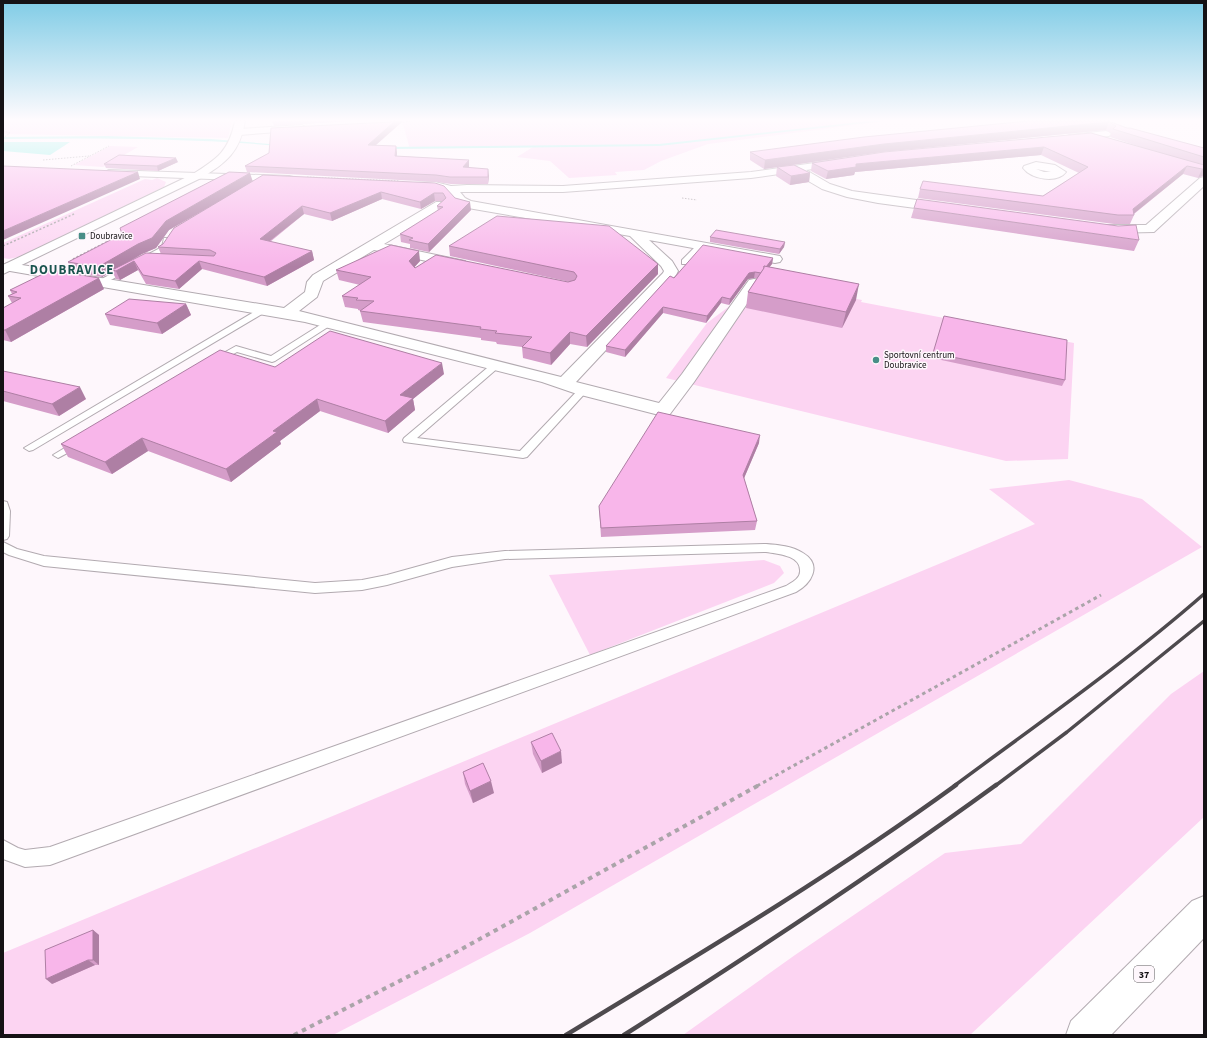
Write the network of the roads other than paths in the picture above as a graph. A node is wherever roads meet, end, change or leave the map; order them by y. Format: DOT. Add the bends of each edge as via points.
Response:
graph roads {
  1 [pos="207,169"];
  2 [pos="785,169"];
  3 [pos="797,169"];
  4 [pos="99,172"];
  5 [pos="197,176"];
  6 [pos="266,178"];
  7 [pos="300,178"];
  8 [pos="1204,180"];
  9 [pos="404,184"];
  10 [pos="256,185"];
  11 [pos="450,190"];
  12 [pos="440,205"];
  13 [pos="960,210"];
  14 [pos="1098,228"];
  15 [pos="173,233"];
  16 [pos="634,233"];
  17 [pos="702,245"];
  18 [pos="372,246"];
  19 [pos="146,257"];
  20 [pos="775,259"];
  21 [pos="164,260"];
  22 [pos="685,262"];
  23 [pos="8,266"];
  24 [pos="470,266"];
  25 [pos="100,282"];
  26 [pos="754,283"];
  27 [pos="264,309"];
  28 [pos="287,313"];
  29 [pos="328,322"];
  30 [pos="208,365"];
  31 [pos="496,365"];
  32 [pos="564,383"];
  33 [pos="583,390"];
  34 [pos="85,439"];
  35 [pos="30,448"];
  36 [pos="58,455"];
  37 [pos="3,505"];
  38 [pos="3,536"];
  39 [pos="3,546"];
  40 [pos="3,849"];
  41 [pos="1204,913"];
  42 [pos="1084,1035"];
  1 -- 5 [label="main road"];
  2 -- 11 [label="main road" via="751,175 563,189"];
  3 -- 13 [label="main road" via="842,192"];
  4 -- 5 [label="main road"];
  5 -- 6 [label="main road"];
  5 -- 23 [label="main road"];
  6 -- 7 [label="main road"];
  6 -- 10 [label="lane"];
  8 -- 14 [label="main road" via="1149,229"];
  9 -- 11 [label="main road"];
  11 -- 16 [label="main road" via="458,200 468,204"];
  12 -- 18 [label="main road"];
  15 -- 19 [label="lane" via="168,238 165,248"];
  16 -- 17 [label="main road"];
  16 -- 32 [label="main road" via="667,264 671,271"];
  17 -- 20 [label="main road"];
  17 -- 22 [label="lane"];
  18 -- 24 [label="main road"];
  18 -- 28 [label="main road" via="318,278 314,282 312,294"];
  19 -- 21 [label="lane"];
  19 -- 25 [label="lane"];
  23 -- 25 [label="main road"];
  25 -- 27 [label="main road"];
  26 -- 33 [label="main road" via="663,410"];
  27 -- 28 [label="main road"];
  27 -- 35 [label="lane"];
  28 -- 29 [label="main road"];
  29 -- 30 [label="lane" via="272,359 236,349"];
  29 -- 31 [label="main road"];
  31 -- 32 [label="main road"];
  31 -- 33 [label="lane" via="408,440 523,455"];
  32 -- 33 [label="main road"];
  34 -- 36 [label="lane"];
  37 -- 38 [label="lane"];
  39 -- 40 [label="lane" via="13,552 44,561 315,588 362,585 452,562 505,555 766,548 795,554 804,560 807,568 806,577 791,589 50,856 30,859 15,857"];
  41 -- 42 [label="main road, 37"];
}
